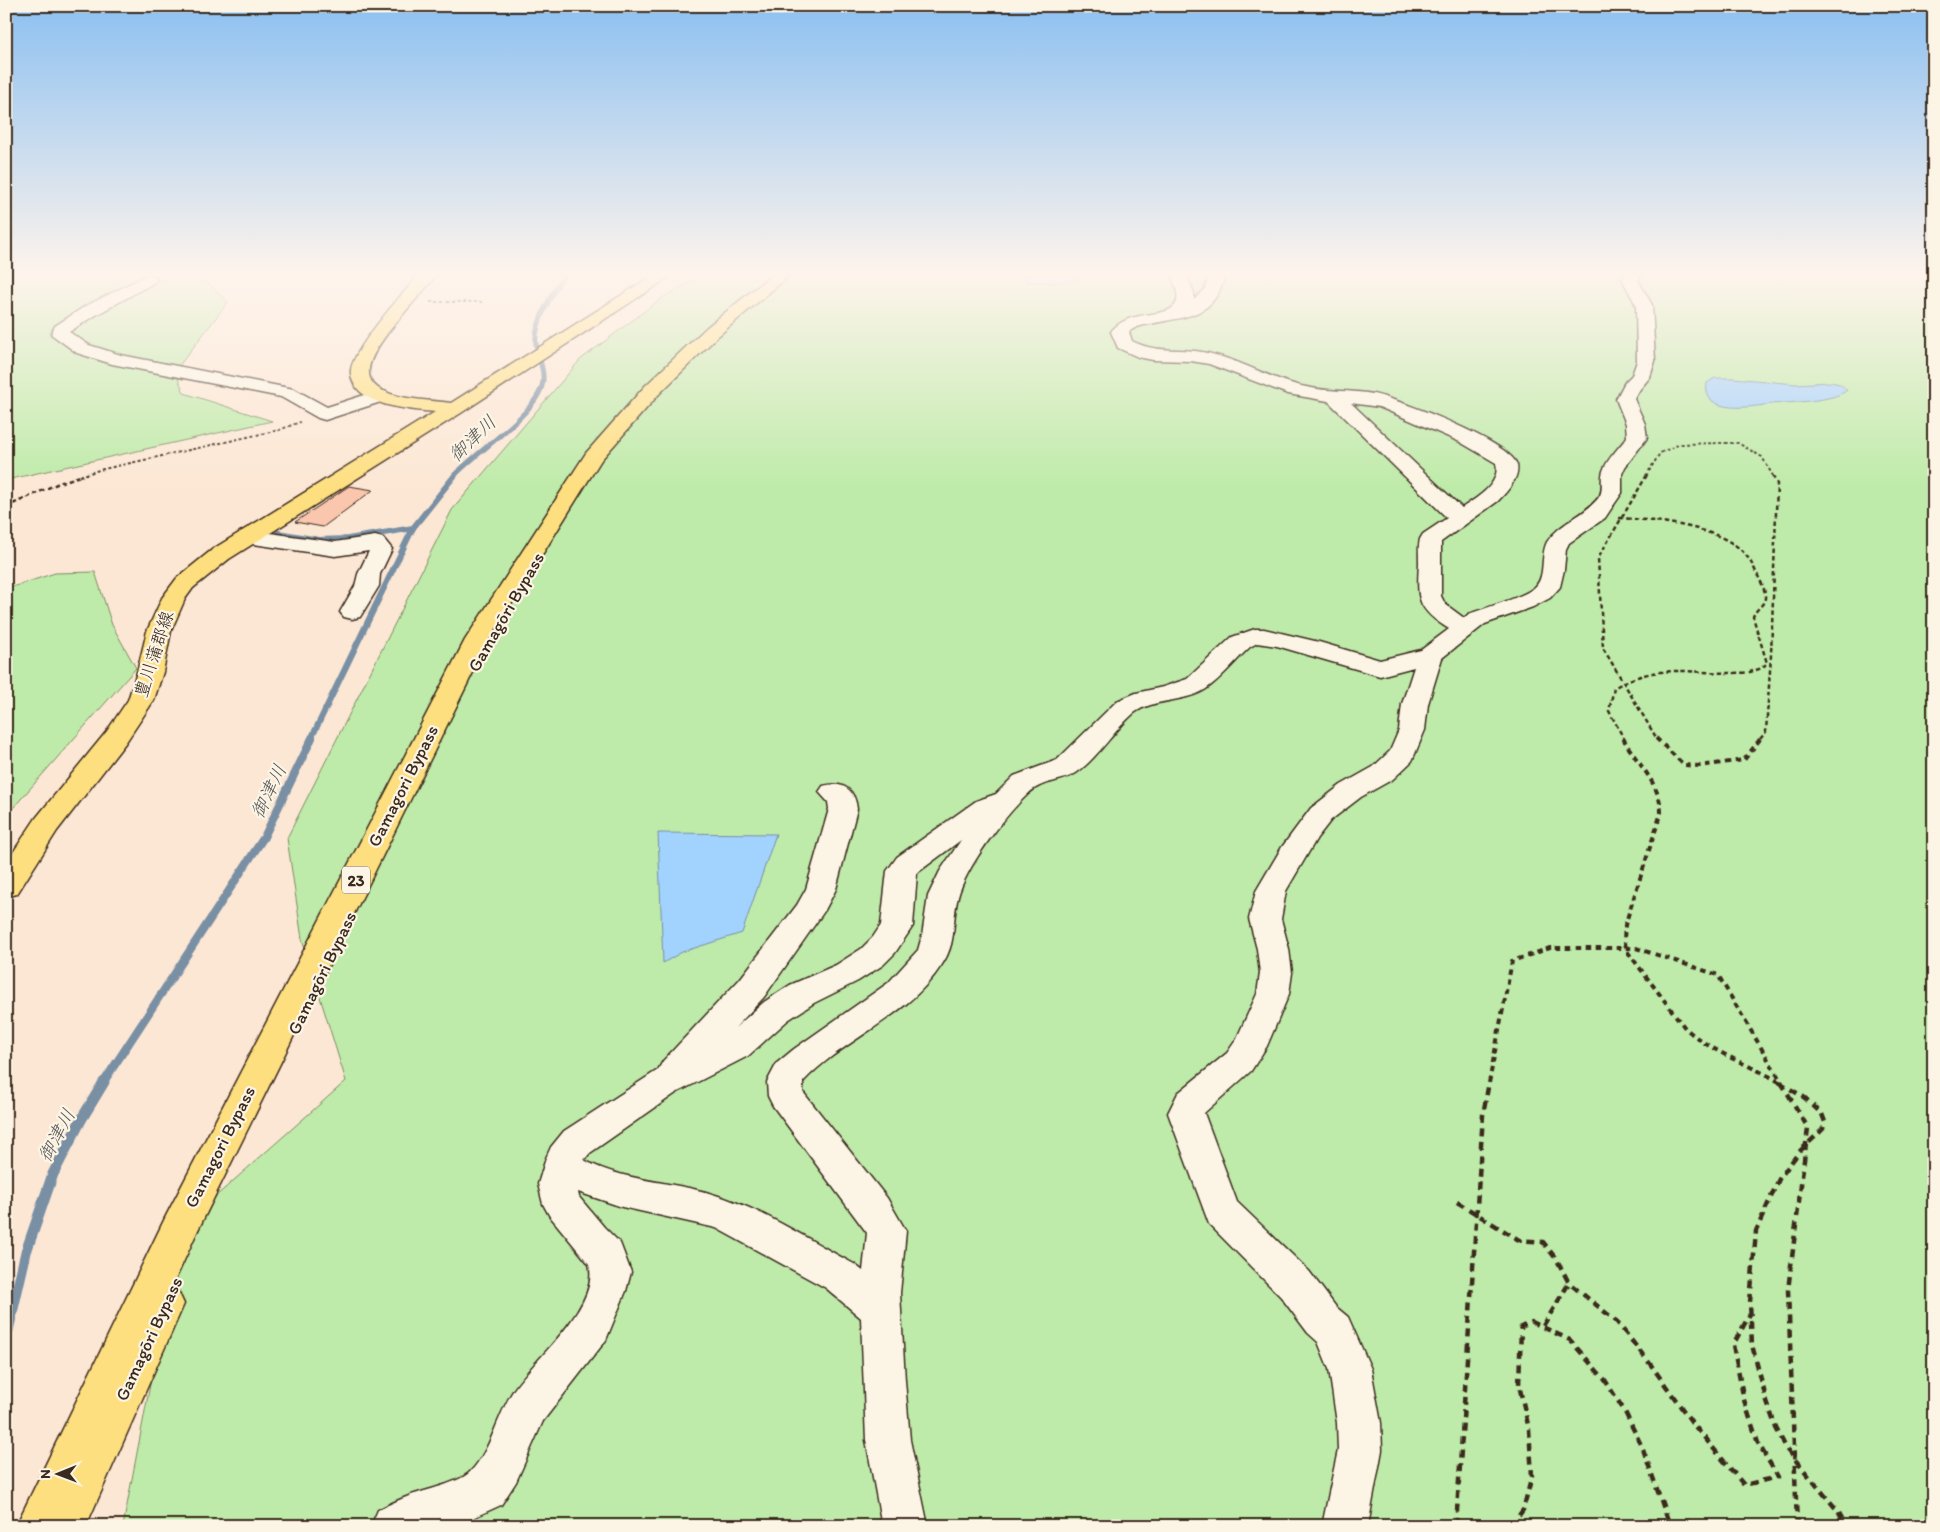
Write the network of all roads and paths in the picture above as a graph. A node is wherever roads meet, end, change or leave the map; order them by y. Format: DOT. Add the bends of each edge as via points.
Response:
graph roads {
  1 [pos="78,345"];
  2 [pos="372,345"];
  3 [pos="554,345"];
  4 [pos="698,345"];
  5 [pos="708,345"];
  6 [pos="1127,345"];
  7 [pos="1645,345"];
  8 [pos="380,396"];
  9 [pos="1333,396"];
  10 [pos="454,409"];
  11 [pos="325,414"];
  12 [pos="6,507"];
  13 [pos="1460,518"];
  14 [pos="1621,518"];
  15 [pos="1584,522"];
  16 [pos="248,537"];
  17 [pos="352,612"];
  18 [pos="1464,628"];
  19 [pos="1430,656"];
  20 [pos="1623,682"];
  21 [pos="833,792"];
  22 [pos="1007,799"];
  23 [pos="6,887"];
  24 [pos="1625,948"];
  25 [pos="664,1082"];
  26 [pos="1782,1083"];
  27 [pos="1805,1146"];
  28 [pos="562,1166"];
  29 [pos="1458,1202"];
  30 [pos="1476,1215"];
  31 [pos="1568,1283"];
  32 [pos="880,1309"];
  33 [pos="1750,1314"];
  34 [pos="1543,1326"];
  35 [pos="1794,1459"];
  36 [pos="38,1526"];
  37 [pos="63,1526"];
  38 [pos="394,1526"];
  39 [pos="905,1526"];
  40 [pos="1345,1526"];
  41 [pos="1456,1526"];
  42 [pos="1511,1526"];
  43 [pos="1670,1526"];
  44 [pos="1797,1526"];
  45 [pos="1846,1526"];
  1 -- 11 [label="street" via="118,360 287,393"];
  2 -- 8 [label="main road" via="361,365 360,375 363,384"];
  3 -- 10 [label="main road, 豊川蒲郡線"];
  4 -- 36 [label="main road, Gamagori Bypass / 23" via="652,390 592,457 476,640 180,1228"];
  5 -- 37 [label="main road, Gamagōri Bypass / 23" via="622,435 566,512 518,587 459,695 231,1158"];
  6 -- 9 [label="street" via="1141,354 1201,357 1295,390"];
  7 -- 15 [label="street" via="1646,361 1641,377 1625,399 1638,433 1635,443 1615,466 1612,493"];
  8 -- 10 [label="main road"];
  8 -- 11 [label="street"];
  9 -- 13 [label="street"];
  9 -- 13 [label="street" via="1386,403 1477,443 1504,460 1505,475 1499,489"];
  10 -- 16 [label="main road, 豊川蒲郡線"];
  11 -- 12 [label="path" via="279,430 99,470 59,483"];
  13 -- 18 [label="street" via="1430,539 1428,593 1436,607"];
  14 -- 15 [label="path"];
  14 -- 20 [label="path" via="1598,558 1603,648"];
  14 -- 20 [label="path" via="1712,533 1744,552 1766,598 1754,612 1754,617 1767,663 1753,672 1650,673"];
  14 -- 20 [label="path" via="1660,452 1680,444 1738,443 1762,457 1777,484 1766,732 1744,760 1684,765 1656,739"];
  15 -- 18 [label="street" via="1558,543 1548,586 1542,594 1477,619"];
  16 -- 17 [label="street" via="335,548 375,543 381,549 369,574 368,586"];
  16 -- 23 [label="main road, 豊川蒲郡線" via="199,570 174,598 159,631 141,700 117,736 46,824"];
  18 -- 19 [label="street"];
  19 -- 22 [label="street" via="1380,668 1275,638 1255,636 1234,648 1196,684 1134,702 1067,766 1032,777"];
  19 -- 40 [label="street" via="1415,704 1412,730 1402,755 1383,773 1351,791 1322,814 1297,846 1271,891 1265,919 1276,974 1273,994 1250,1046 1239,1062 1191,1103 1186,1113 1222,1212 1295,1284 1322,1320 1334,1330 1350,1369 1360,1450"];
  20 -- 24 [label="path" via="1614,688 1609,711 1628,748 1655,786 1661,804 1661,813 1625,924"];
  21 -- 25 [label="street" via="842,798 843,810 821,890 810,910 752,988"];
  22 -- 25 [label="street" via="986,807 908,864 902,871 897,926 872,956 776,1011 736,1047"];
  22 -- 32 [label="street" via="975,842 943,894 938,942 930,958 904,987 795,1067 785,1082 786,1096 794,1109 887,1231"];
  24 -- 26 [label="path" via="1695,1037 1717,1052"];
  24 -- 26 [label="path" via="1636,948 1718,975"];
  24 -- 30 [label="path" via="1550,948 1512,961 1483,1115"];
  25 -- 28 [label="street" via="577,1142 564,1158"];
  26 -- 27 [label="path" via="1808,1128"];
  26 -- 27 [label="path" via="1805,1098 1822,1114 1825,1122 1823,1129"];
  27 -- 33 [label="path" via="1779,1179 1756,1231"];
  27 -- 35 [label="path" via="1788,1290"];
  28 -- 32 [label="street" via="587,1181 729,1216 840,1276"];
  28 -- 38 [label="street" via="557,1184 562,1204 606,1255 611,1272 592,1327 528,1406 500,1466 485,1489 451,1506"];
  29 -- 30 [label="path"];
  30 -- 31 [label="path" via="1519,1240 1543,1242 1557,1260"];
  30 -- 41 [label="path"];
  31 -- 33 [label="path" via="1616,1321 1693,1424 1744,1485 1778,1477 1752,1426 1733,1345"];
  31 -- 34 [label="path"];
  32 -- 39 [label="street" via="888,1440"];
  33 -- 35 [label="path" via="1752,1345 1767,1402 1776,1428"];
  34 -- 42 [label="path" via="1532,1322 1521,1327 1519,1385 1529,1428 1532,1476 1523,1510"];
  34 -- 43 [label="path" via="1570,1340 1610,1388 1643,1449"];
  35 -- 44 [label="path"];
  35 -- 45 [label="path" via="1838,1511"];
}
